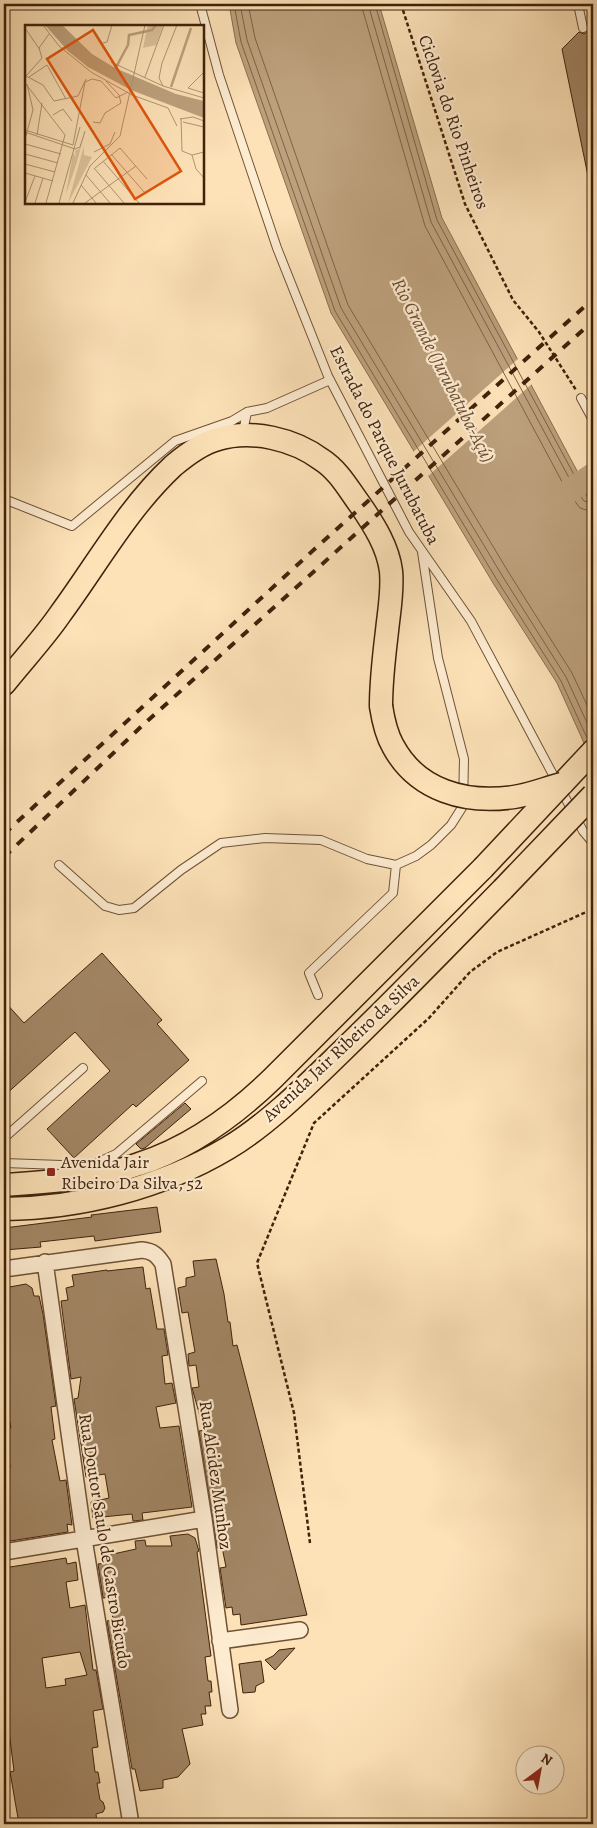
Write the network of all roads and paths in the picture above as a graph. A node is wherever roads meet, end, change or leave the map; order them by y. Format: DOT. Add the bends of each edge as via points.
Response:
graph roads {
  1 [pos="200,4"];
  2 [pos="401,4"];
  3 [pos="578,4"];
  4 [pos="583,28"];
  5 [pos="330,380"];
  6 [pos="581,398"];
  7 [pos="247,412"];
  8 [pos="593,420"];
  9 [pos="243,435"];
  10 [pos="4,499"];
  11 [pos="421,550"];
  12 [pos="4,684"];
  13 [pos="593,751"];
  14 [pos="562,784"];
  15 [pos="593,795"];
  16 [pos="593,843"];
  17 [pos="59,865"];
  18 [pos="396,865"];
  19 [pos="593,910"];
  20 [pos="318,995"];
  21 [pos="83,1068"];
  22 [pos="202,1081"];
  23 [pos="4,1138"];
  24 [pos="163,1155"];
  25 [pos="4,1163"];
  26 [pos="153,1181"];
  27 [pos="4,1185"];
  28 [pos="4,1209"];
  29 [pos="45,1262"];
  30 [pos="4,1269"];
  31 [pos="204,1519"];
  32 [pos="84,1539"];
  33 [pos="310,1543"];
  34 [pos="4,1552"];
  35 [pos="300,1630"];
  36 [pos="220,1641"];
  37 [pos="230,1710"];
  38 [pos="132,1824"];
  1 -- 5 [label="lane, Estrada do Parque Jurubatuba" via="218,75 277,248"];
  2 -- 6 [label="path, Ciclovia do Rio Pinheiros" via="465,204 513,300 539,332"];
  3 -- 4 [label="lane"];
  5 -- 7 [label="lane" via="267,408"];
  5 -- 11 [label="lane, Estrada do Parque Jurubatuba"];
  6 -- 8 [label="lane"];
  7 -- 9 [label="lane"];
  7 -- 10 [label="lane" via="232,421 175,441 72,526"];
  9 -- 12 [label="main road" via="218,439 196,449 173,466 114,536 60,615"];
  9 -- 14 [label="main road, bridge" via="276,438 299,446 323,460 340,476 382,542 391,570 392,594 381,676 381,706 392,746 409,769 433,786 460,797 490,800 516,797"];
  11 -- 16 [label="lane, Estrada do Parque Jurubatuba" via="472,621 569,806"];
  11 -- 18 [label="lane" via="438,658 464,759 463,806 451,825 431,845"];
  13 -- 14 [label="main road, Avenida Jair Ribeiro da Silva"];
  14 -- 24 [label="main road, Avenida Jair Ribeiro da Silva, bridge" via="483,868 252,1099 214,1126"];
  15 -- 26 [label="main road, Avenida Jair Ribeiro da Silva, bridge" via="376,1018 273,1115 229,1148 187,1170"];
  17 -- 18 [label="lane" via="105,906 118,910 134,908 221,843 265,838 321,840 367,859"];
  18 -- 20 [label="lane" via="393,893 309,973"];
  19 -- 33 [label="path" via="497,952 470,972 429,1018 314,1123 258,1263 294,1413"];
  21 -- 23 [label="lane"];
  22 -- 25 [label="lane" via="116,1154 90,1166"];
  24 -- 26 [label="main road" via="160,1171"];
  24 -- 27 [label="main road, Avenida Jair Ribeiro da Silva" via="115,1171"];
  26 -- 28 [label="main road, Avenida Jair Ribeiro da Silva" via="65,1205"];
  29 -- 30 [label="street"];
  29 -- 31 [label="street, Rua Alcidez Munhoz" via="142,1250 150,1251 163,1264"];
  29 -- 32 [label="street, Rua Doutor Saulo de Castro Bicudo"];
  31 -- 32 [label="street"];
  31 -- 36 [label="street, Rua Alcidez Munhoz"];
  32 -- 34 [label="street"];
  32 -- 38 [label="street, Rua Doutor Saulo de Castro Bicudo"];
  35 -- 36 [label="street"];
  36 -- 37 [label="street, Rua Alcidez Munhoz"];
}
